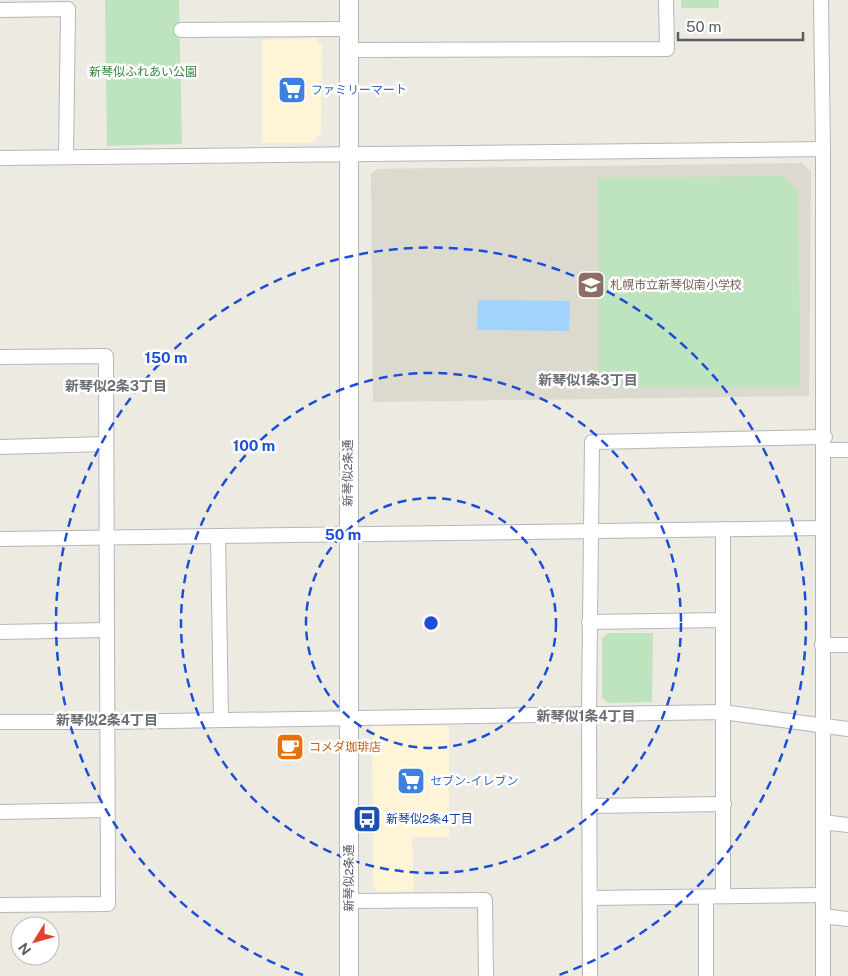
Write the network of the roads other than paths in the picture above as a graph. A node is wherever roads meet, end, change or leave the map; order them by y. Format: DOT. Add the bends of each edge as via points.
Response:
graph roads {
  1 [pos="349,0"];
  2 [pos="666,0"];
  3 [pos="821,0"];
  4 [pos="0,10"];
  5 [pos="348,28"];
  6 [pos="181,30"];
  7 [pos="349,50"];
  8 [pos="824,148"];
  9 [pos="349,154"];
  10 [pos="66,157"];
  11 [pos="0,158"];
  12 [pos="0,357"];
  13 [pos="824,443"];
  14 [pos="106,444"];
  15 [pos="0,447"];
  16 [pos="848,450"];
  17 [pos="822,528"];
  18 [pos="723,529"];
  19 [pos="590,531"];
  20 [pos="348,534"];
  21 [pos="218,536"];
  22 [pos="107,538"];
  23 [pos="0,539"];
  24 [pos="722,620"];
  25 [pos="589,622"];
  26 [pos="107,630"];
  27 [pos="0,632"];
  28 [pos="848,645"];
  29 [pos="822,646"];
  30 [pos="722,712"];
  31 [pos="589,714"];
  32 [pos="349,718"];
  33 [pos="220,720"];
  34 [pos="0,722"];
  35 [pos="108,722"];
  36 [pos="823,726"];
  37 [pos="848,729"];
  38 [pos="724,804"];
  39 [pos="589,806"];
  40 [pos="107,810"];
  41 [pos="0,812"];
  42 [pos="823,822"];
  43 [pos="848,825"];
  44 [pos="823,895"];
  45 [pos="706,896"];
  46 [pos="723,896"];
  47 [pos="590,898"];
  48 [pos="349,901"];
  49 [pos="0,905"];
  50 [pos="823,916"];
  51 [pos="848,919"];
  52 [pos="349,976"];
  53 [pos="486,976"];
  54 [pos="590,976"];
  55 [pos="706,976"];
  56 [pos="824,976"];
  1 -- 5 [label="street, 新琴似2条通"];
  2 -- 7 [label="street" via="667,49"];
  3 -- 8 [label="street"];
  4 -- 10 [label="street" via="68,8"];
  5 -- 6 [label="street"];
  5 -- 7 [label="street, 新琴似2条通"];
  7 -- 9 [label="street, 新琴似2条通"];
  8 -- 9 [label="street"];
  8 -- 13 [label="street"];
  9 -- 10 [label="street"];
  9 -- 20 [label="street, 新琴似2条通"];
  10 -- 11 [label="street"];
  12 -- 14 [label="street" via="106,356"];
  13 -- 16 [label="street"];
  13 -- 17 [label="street"];
  13 -- 19 [label="street" via="592,442"];
  14 -- 15 [label="street"];
  14 -- 22 [label="street"];
  17 -- 18 [label="street"];
  17 -- 29 [label="street"];
  18 -- 19 [label="street"];
  18 -- 24 [label="street"];
  19 -- 20 [label="street"];
  19 -- 25 [label="street"];
  20 -- 21 [label="street"];
  20 -- 32 [label="street, 新琴似2条通"];
  21 -- 22 [label="street"];
  21 -- 33 [label="street"];
  22 -- 23 [label="street"];
  22 -- 26 [label="street"];
  24 -- 25 [label="street"];
  24 -- 30 [label="street"];
  25 -- 31 [label="street"];
  26 -- 27 [label="street"];
  26 -- 35 [label="street"];
  28 -- 29 [label="street"];
  29 -- 36 [label="street"];
  30 -- 31 [label="street"];
  30 -- 36 [label="street"];
  30 -- 38 [label="street"];
  31 -- 32 [label="street"];
  31 -- 39 [label="street"];
  32 -- 33 [label="street"];
  32 -- 48 [label="street, 新琴似2条通"];
  33 -- 35 [label="street"];
  34 -- 35 [label="street"];
  35 -- 40 [label="street"];
  36 -- 37 [label="street"];
  36 -- 42 [label="street"];
  38 -- 39 [label="street"];
  38 -- 46 [label="street"];
  39 -- 47 [label="street"];
  40 -- 41 [label="street"];
  40 -- 49 [label="street" via="108,904"];
  42 -- 43 [label="street"];
  42 -- 44 [label="street"];
  44 -- 46 [label="street"];
  44 -- 50 [label="street"];
  45 -- 46 [label="street"];
  45 -- 47 [label="street"];
  45 -- 55 [label="street"];
  47 -- 54 [label="street"];
  48 -- 52 [label="street, 新琴似2条通"];
  48 -- 53 [label="street" via="486,900"];
  50 -- 51 [label="street"];
  50 -- 56 [label="street"];
}
